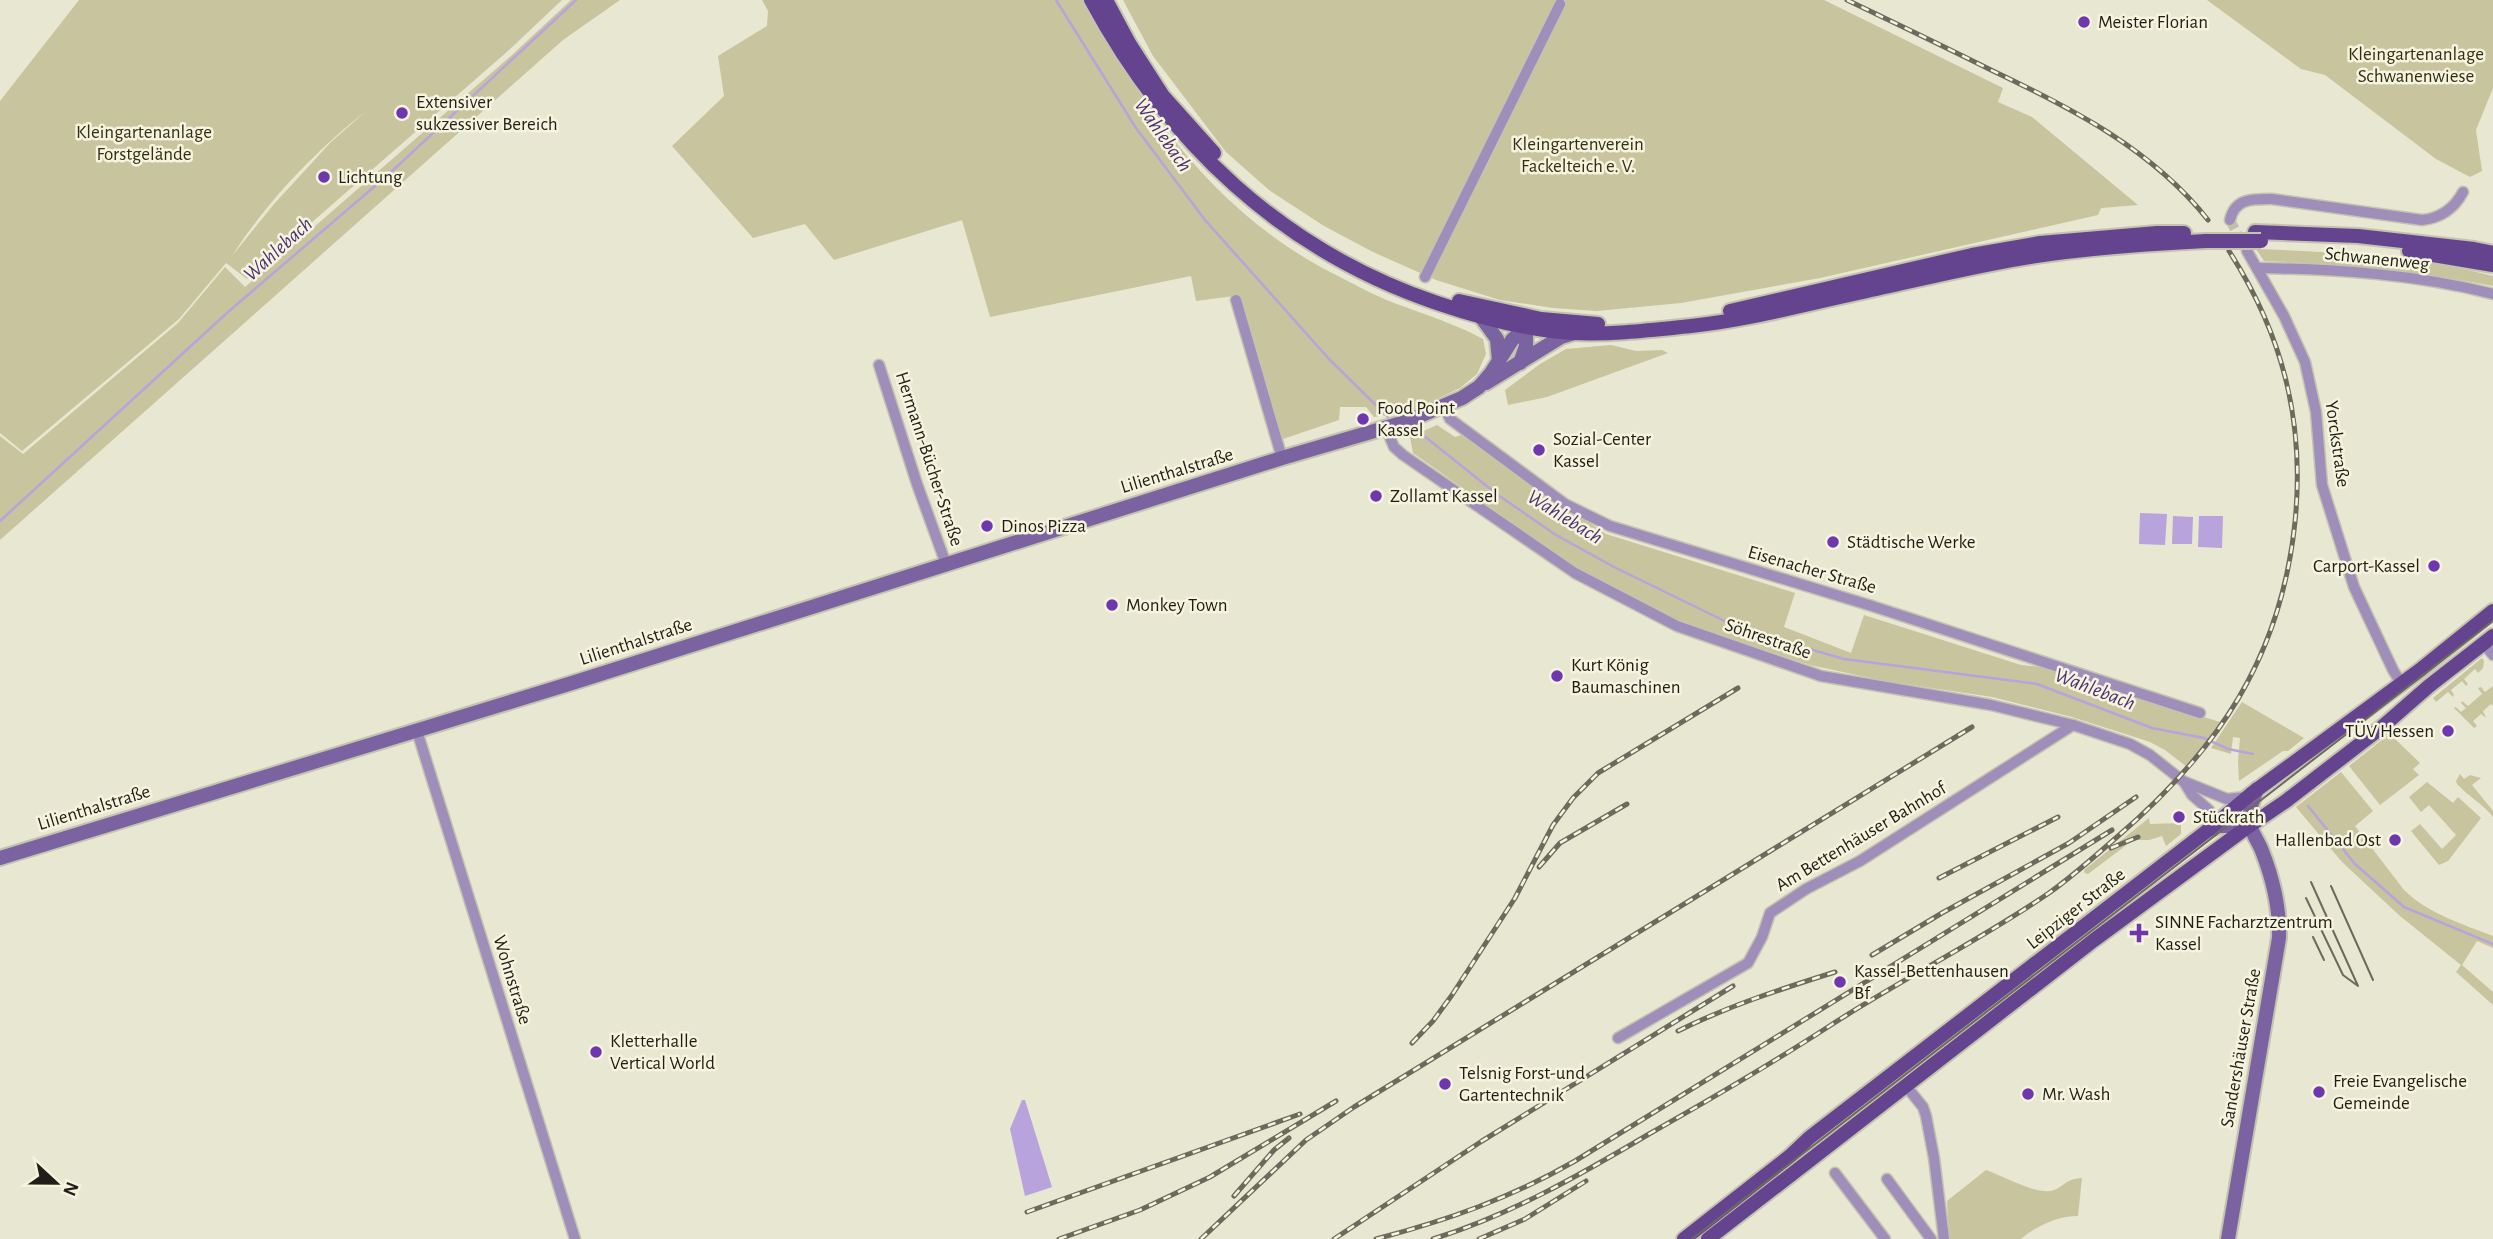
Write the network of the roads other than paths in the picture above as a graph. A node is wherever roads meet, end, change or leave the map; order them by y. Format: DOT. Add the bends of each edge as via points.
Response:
graph roads {
  1 [pos="1091,0"];
  2 [pos="1106,0"];
  3 [pos="1560,4"];
  4 [pos="2463,192"];
  5 [pos="2230,220"];
  6 [pos="2203,237"];
  7 [pos="2258,237"];
  8 [pos="2247,251"];
  9 [pos="2493,253"];
  10 [pos="2493,265"];
  11 [pos="2257,268"];
  12 [pos="1425,277"];
  13 [pos="2493,294"];
  14 [pos="1236,300"];
  15 [pos="1459,301"];
  16 [pos="1481,317"];
  17 [pos="1541,319"];
  18 [pos="1526,327"];
  19 [pos="1574,333"];
  20 [pos="1499,361"];
  21 [pos="1520,363"];
  22 [pos="879,365"];
  23 [pos="1479,387"];
  24 [pos="1444,407"];
  25 [pos="1394,426"];
  26 [pos="1282,458"];
  27 [pos="946,564"];
  28 [pos="2493,611"];
  29 [pos="2490,645"];
  30 [pos="2401,683"];
  31 [pos="2200,713"];
  32 [pos="2073,725"];
  33 [pos="417,731"];
  34 [pos="2184,782"];
  35 [pos="2251,806"];
  36 [pos="2207,831"];
  37 [pos="0,858"];
  38 [pos="1618,1038"];
  39 [pos="1906,1086"];
  40 [pos="1835,1173"];
  41 [pos="1887,1179"];
  42 [pos="1712,1238"];
  43 [pos="575,1239"];
  44 [pos="1684,1239"];
  45 [pos="1885,1239"];
  46 [pos="1931,1239"];
  47 [pos="1944,1239"];
  48 [pos="2228,1239"];
  1 -- 16 [label="main road" via="1160,107 1243,194 1319,250 1360,272"];
  2 -- 15 [label="main road" via="1163,96 1231,172 1295,224 1350,257"];
  3 -- 12 [label="street"];
  4 -- 5 [label="street" via="2457,203 2434,219 2252,199 2238,204"];
  6 -- 7 [label="main road, bridge"];
  6 -- 17 [label="main road" via="2157,233 2040,243 1686,317 1601,324"];
  6 -- 19 [label="main road" via="2023,258 1694,326"];
  7 -- 9 [label="main road" via="2358,236"];
  7 -- 10 [label="main road" via="2367,246"];
  8 -- 11 [label="street, Yorckstraße"];
  11 -- 13 [label="street, Schwanenweg" via="2358,273"];
  11 -- 30 [label="street, Yorckstraße" via="2305,362 2316,412 2322,485 2354,587"];
  14 -- 26 [label="street"];
  15 -- 17 [label="main road"];
  15 -- 18 [label="main road"];
  16 -- 18 [label="main road"];
  16 -- 20 [label="main road" via="1497,339"];
  17 -- 18 [label="main road"];
  18 -- 19 [label="main road"];
  18 -- 20 [label="main road, Lilienthalstraße"];
  18 -- 21 [label="main road"];
  19 -- 21 [label="main road"];
  20 -- 23 [label="main road, Lilienthalstraße"];
  21 -- 23 [label="main road"];
  22 -- 27 [label="street, Hermann-Bücher-Straße"];
  23 -- 24 [label="main road, Lilienthalstraße"];
  24 -- 25 [label="main road, Lilienthalstraße"];
  24 -- 31 [label="street, Eisenacher Straße" via="1450,419 1565,504 1610,526 1881,608"];
  25 -- 26 [label="main road, Lilienthalstraße"];
  25 -- 32 [label="street, Söhrestraße" via="1394,447 1404,455 1575,573 1676,626 1821,676 1991,705"];
  26 -- 27 [label="main road, Lilienthalstraße"];
  27 -- 33 [label="main road, Lilienthalstraße"];
  28 -- 30 [label="main road, Leipziger Straße"];
  29 -- 35 [label="main road, Leipziger Straße" via="2286,801"];
  30 -- 35 [label="main road, Leipziger Straße"];
  32 -- 34 [label="street, Söhrestraße" via="2140,748"];
  32 -- 38 [label="street, Am Bettenhäuser Bahnhof" via="1860,861 1806,889 1770,914 1748,963"];
  33 -- 37 [label="main road, Lilienthalstraße"];
  33 -- 43 [label="street, Wohnstraße"];
  34 -- 35 [label="street, Söhrestraße"];
  34 -- 36 [label="street, Söhrestraße" via="2209,810"];
  35 -- 36 [label="main road, Leipziger Straße"];
  35 -- 36 [label="main road"];
  35 -- 39 [label="main road, Leipziger Straße" via="2094,940"];
  35 -- 48 [label="main road, Sandershäuser Straße" via="2278,906 2279,938"];
  36 -- 44 [label="main road, Leipziger Straße"];
  39 -- 42 [label="main road, Leipziger Straße"];
  39 -- 47 [label="street" via="1926,1116"];
  40 -- 45 [label="street"];
  41 -- 46 [label="street"];
}
